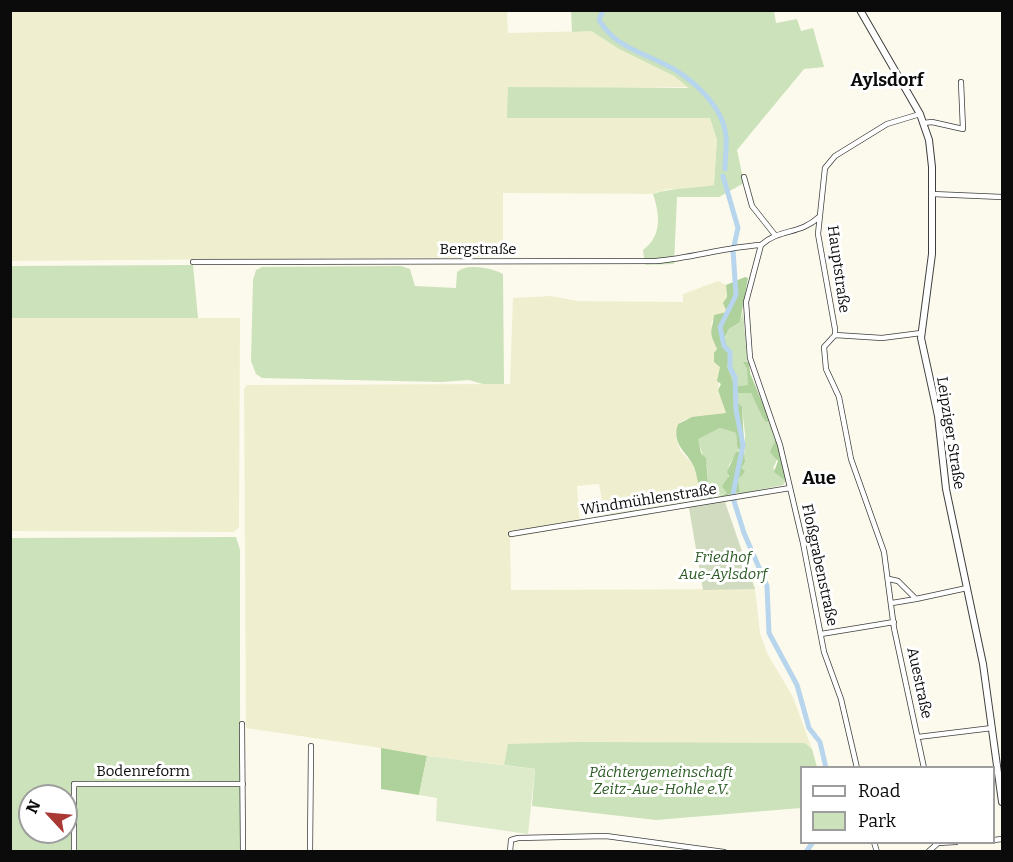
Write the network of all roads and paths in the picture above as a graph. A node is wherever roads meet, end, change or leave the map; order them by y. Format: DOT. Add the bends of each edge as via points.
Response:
graph roads {
  1 [pos="860,10"];
  2 [pos="961,82"];
  3 [pos="920,114"];
  4 [pos="924,123"];
  5 [pos="744,177"];
  6 [pos="932,194"];
  7 [pos="1002,197"];
  8 [pos="819,217"];
  9 [pos="808,227"];
  10 [pos="818,234"];
  11 [pos="775,235"];
  12 [pos="761,245"];
  13 [pos="193,262"];
  14 [pos="921,333"];
  15 [pos="835,335"];
  16 [pos="790,488"];
  17 [pos="511,534"];
  18 [pos="889,579"];
  19 [pos="967,588"];
  20 [pos="916,599"];
  21 [pos="892,603"];
  22 [pos="894,622"];
  23 [pos="821,634"];
  24 [pos="242,724"];
  25 [pos="992,728"];
  26 [pos="918,737"];
  27 [pos="311,746"];
  28 [pos="856,766"];
  29 [pos="924,766"];
  30 [pos="1000,767"];
  31 [pos="243,784"];
  32 [pos="1002,802"];
  33 [pos="74,852"];
  34 [pos="243,852"];
  35 [pos="310,852"];
  36 [pos="510,852"];
  37 [pos="724,852"];
  1 -- 3 [label="street, Leipziger Straße"];
  2 -- 4 [label="street" via="963,129"];
  3 -- 4 [label="street, Leipziger Straße"];
  3 -- 8 [label="street, Hauptstraße" via="887,123 830,161 822,176"];
  4 -- 6 [label="street, Leipziger Straße" via="932,159"];
  5 -- 11 [label="street" via="752,206"];
  6 -- 7 [label="street"];
  6 -- 14 [label="street, Leipziger Straße" via="931,269"];
  8 -- 9 [label="street"];
  8 -- 10 [label="street, Hauptstraße"];
  9 -- 10 [label="street"];
  9 -- 11 [label="street"];
  10 -- 15 [label="street, Hauptstraße"];
  11 -- 12 [label="street"];
  12 -- 13 [label="street, Bergstraße" via="656,261"];
  12 -- 16 [label="street, Floßgrabenstraße" via="746,302 750,358"];
  14 -- 15 [label="street" via="882,338"];
  14 -- 19 [label="street, Leipziger Straße" via="938,416 945,483"];
  15 -- 18 [label="street, Hauptstraße" via="825,344 826,369 839,398 846,435 882,544"];
  16 -- 17 [label="street, Windmühlenstraße"];
  16 -- 23 [label="street, Floßgrabenstraße"];
  18 -- 20 [label="street" via="898,581"];
  18 -- 21 [label="street, Hauptstraße"];
  19 -- 20 [label="street"];
  19 -- 25 [label="street, Leipziger Straße"];
  20 -- 21 [label="street"];
  21 -- 22 [label="street, Auestraße"];
  22 -- 23 [label="street"];
  22 -- 26 [label="street, Auestraße"];
  23 -- 28 [label="street, Floßgrabenstraße"];
  24 -- 31 [label="street"];
  25 -- 26 [label="street"];
  25 -- 30 [label="street, Leipziger Straße"];
  26 -- 29 [label="street, Auestraße"];
  27 -- 35 [label="street"];
  30 -- 32 [label="street, Leipziger Straße"];
  31 -- 33 [label="street, Bodenreform" via="74,784"];
  31 -- 34 [label="street"];
  36 -- 37 [label="street" via="511,840 518,838 590,836"];
}
